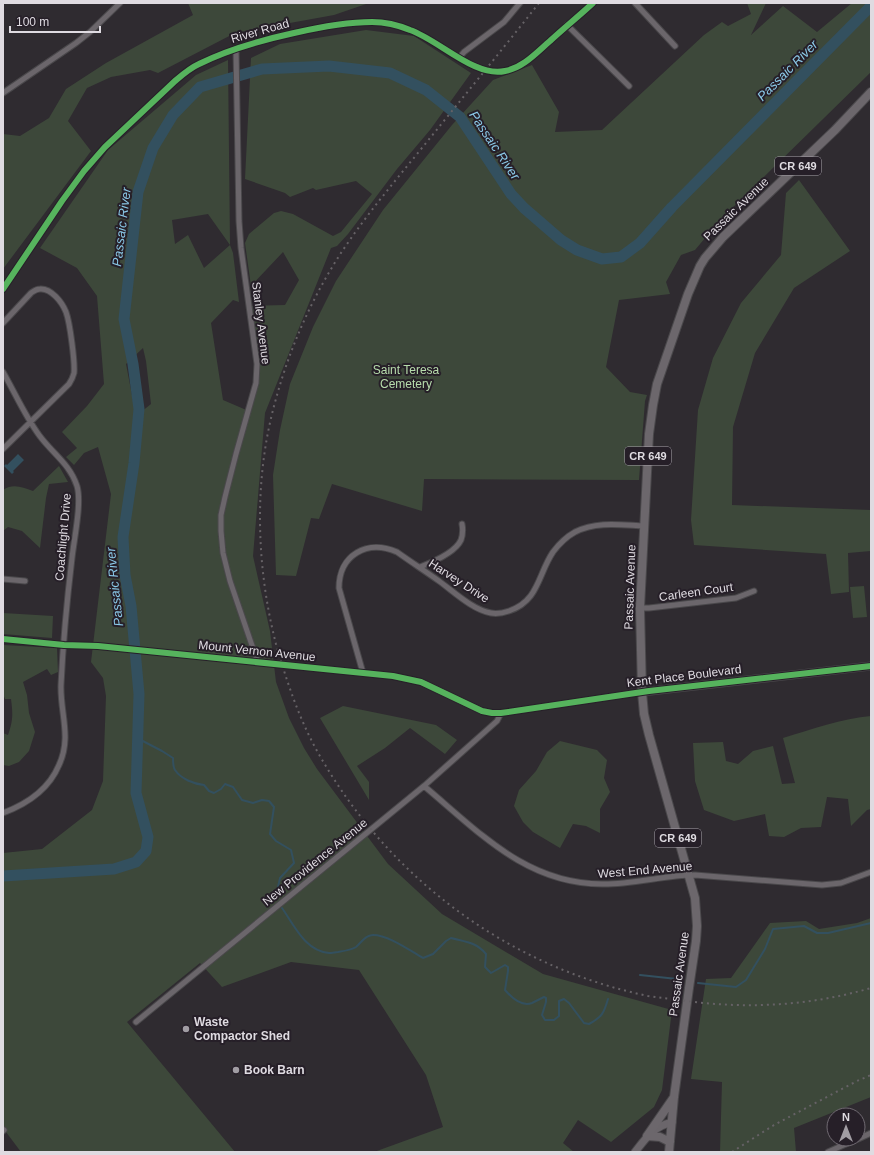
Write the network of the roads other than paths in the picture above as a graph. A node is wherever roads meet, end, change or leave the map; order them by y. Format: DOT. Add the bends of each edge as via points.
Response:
graph roads {
  1 [pos="120,3"];
  2 [pos="520,3"];
  3 [pos="593,3"];
  4 [pos="634,3"];
  5 [pos="567,25"];
  6 [pos="675,46"];
  7 [pos="236,49"];
  8 [pos="459,58"];
  9 [pos="629,86"];
  10 [pos="871,92"];
  11 [pos="3,93"];
  12 [pos="3,289"];
  13 [pos="3,323"];
  14 [pos="3,372"];
  15 [pos="31,422"];
  16 [pos="3,449"];
  17 [pos="462,524"];
  18 [pos="644,526"];
  19 [pos="420,568"];
  20 [pos="3,579"];
  21 [pos="25,581"];
  22 [pos="754,591"];
  23 [pos="640,608"];
  24 [pos="3,639"];
  25 [pos="64,645"];
  26 [pos="258,663"];
  27 [pos="871,666"];
  28 [pos="363,673"];
  29 [pos="642,692"];
  30 [pos="501,713"];
  31 [pos="424,786"];
  32 [pos="3,813"];
  33 [pos="871,872"];
  34 [pos="689,875"];
  35 [pos="136,1022"];
  36 [pos="674,1097"];
  37 [pos="672,1122"];
  38 [pos="647,1136"];
  39 [pos="670,1142"];
  40 [pos="840,1147"];
  41 [pos="635,1152"];
  42 [pos="669,1152"];
  43 [pos="828,1152"];
  1 -- 11 [label="street" via="76,43"];
  2 -- 8 [label="street" via="504,22"];
  3 -- 5 [label="street, River Road"];
  4 -- 6 [label="street"];
  5 -- 8 [label="street, River Road" via="521,64 506,71 486,71"];
  5 -- 9 [label="street"];
  7 -- 8 [label="street, River Road" via="315,28 373,22 411,30"];
  7 -- 12 [label="street, River Road" via="185,72 105,147 62,201"];
  7 -- 26 [label="street, Stanley Avenue" via="239,221 257,370 256,384 225,497 221,531 230,581"];
  10 -- 18 [label="main road, Passaic Avenue / CR 649" via="723,237 698,270 655,394 649,434"];
  13 -- 15 [label="street" via="39,288 51,292 59,300 67,316 74,364 73,377"];
  14 -- 15 [label="street, Coachlight Drive"];
  15 -- 16 [label="street"];
  15 -- 25 [label="street, Coachlight Drive" via="40,437 69,468 78,491"];
  17 -- 19 [label="street" via="462,538 455,548"];
  18 -- 19 [label="street, Harvey Drive" via="598,525 570,535 552,553 532,595 512,610 502,613 492,613 476,607"];
  18 -- 23 [label="main road, Passaic Avenue / CR 649"];
  19 -- 28 [label="street, Harvey Drive" via="397,552 377,547 355,554 342,570 339,588"];
  20 -- 21 [label="street"];
  22 -- 23 [label="street, Carleen Court" via="736,598"];
  23 -- 29 [label="main road, Passaic Avenue / CR 649"];
  24 -- 25 [label="street, Mount Vernon Avenue"];
  25 -- 26 [label="street, Mount Vernon Avenue" via="98,646"];
  25 -- 32 [label="street, Coachlight Drive" via="61,687 66,739 59,766 41,791"];
  26 -- 28 [label="street, Mount Vernon Avenue"];
  27 -- 29 [label="street, Kent Place Boulevard"];
  28 -- 30 [label="street, Mount Vernon Avenue" via="421,682 482,711"];
  29 -- 30 [label="street, Kent Place Boulevard"];
  29 -- 34 [label="main road, Passaic Avenue / CR 649" via="648,731"];
  30 -- 31 [label="street, New Providence Avenue" via="497,721"];
  31 -- 34 [label="street, West End Avenue" via="497,848 531,868 549,875 588,884 623,883"];
  31 -- 35 [label="street, New Providence Avenue"];
  33 -- 34 [label="street, West End Avenue" via="841,883 822,885"];
  34 -- 36 [label="main road, Passaic Avenue / CR 649" via="698,926"];
  36 -- 37 [label="main road, Passaic Avenue / CR 649"];
  36 -- 38 [label="main road"];
  37 -- 38 [label="street" via="660,1126"];
  37 -- 39 [label="main road, Passaic Avenue"];
  38 -- 39 [label="main road" via="660,1137"];
  38 -- 41 [label="street"];
  39 -- 42 [label="main road, Passaic Avenue"];
  40 -- 43 [label="street"];
}
